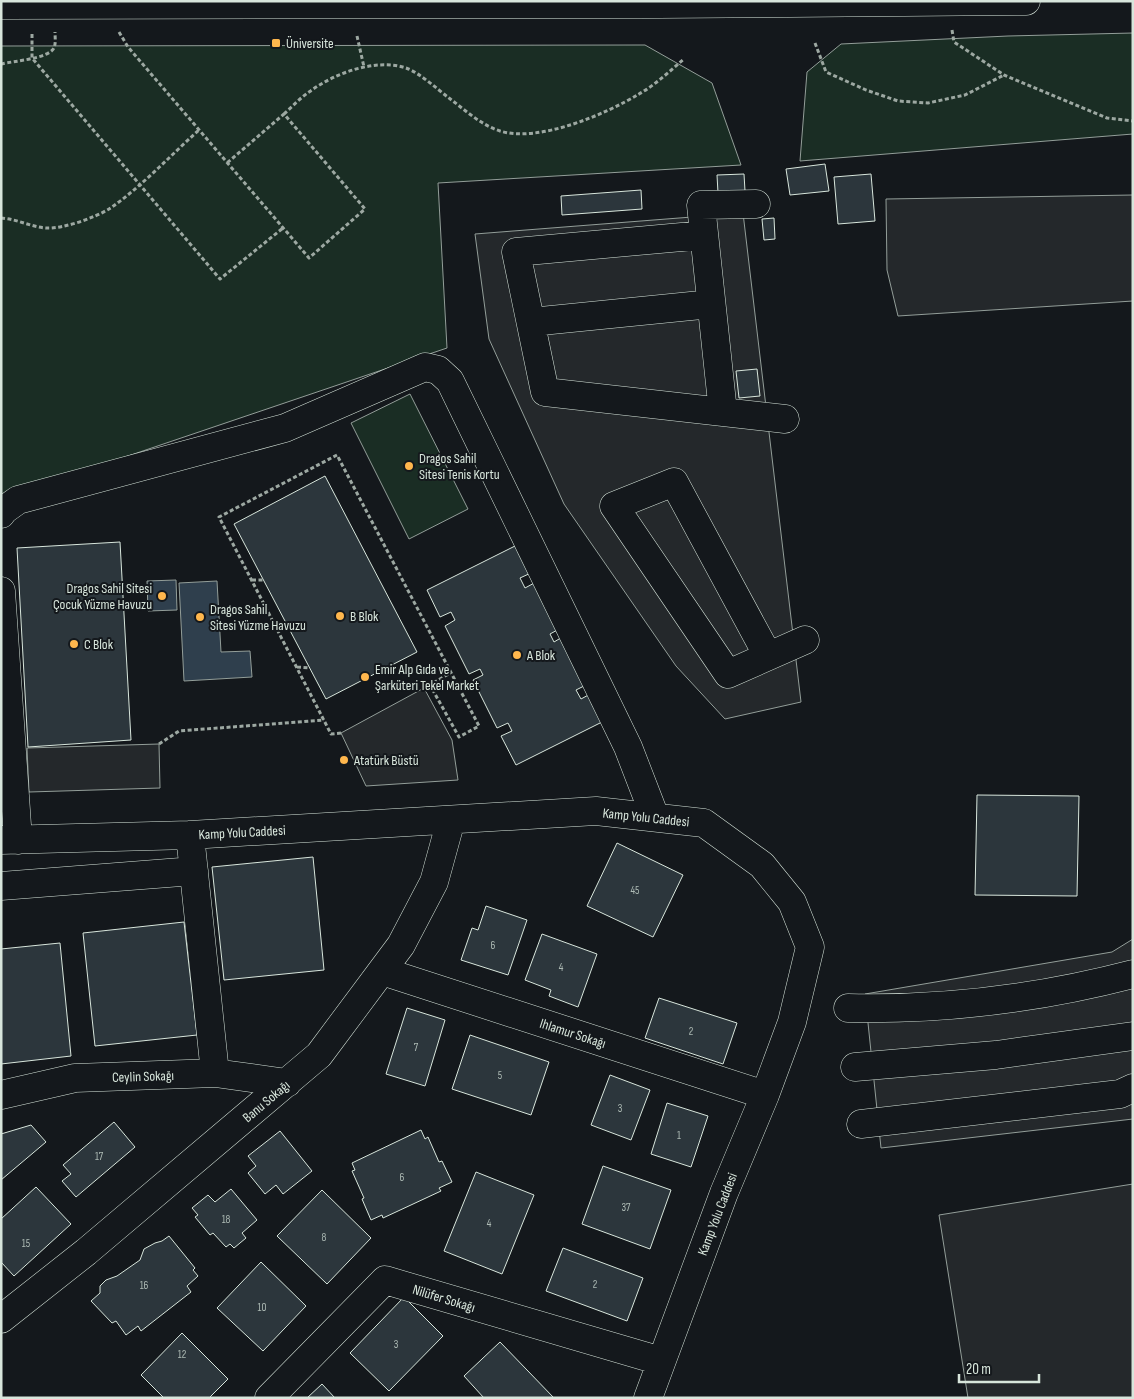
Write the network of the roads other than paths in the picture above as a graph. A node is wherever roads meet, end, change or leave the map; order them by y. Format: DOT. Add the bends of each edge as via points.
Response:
graph roads {
  1 [pos="1026,1"];
  2 [pos="1,5"];
  3 [pos="756,204"];
  4 [pos="704,235"];
  5 [pos="711,304"];
  6 [pos="531,322"];
  7 [pos="723,412"];
  8 [pos="785,419"];
  9 [pos="1,514"];
  10 [pos="1,591"];
  11 [pos="805,640"];
  12 [pos="768,656"];
  13 [pos="655,817"];
  14 [pos="451,820"];
  15 [pos="190,835"];
  16 [pos="9,840"];
  17 [pos="194,871"];
  18 [pos="1,886"];
  19 [pos="382,971"];
  20 [pos="1133,974"];
  21 [pos="848,1008"];
  22 [pos="1133,1036"];
  23 [pos="855,1067"];
  24 [pos="215,1073"];
  25 [pos="287,1083"];
  26 [pos="1133,1088"];
  27 [pos="1,1095"];
  28 [pos="765,1095"];
  29 [pos="861,1124"];
  30 [pos="1,1320"];
  31 [pos="661,1361"];
  32 [pos="270,1398"];
  33 [pos="648,1398"];
  1 -- 2 [label="main road"];
  3 -- 4 [label="main road" via="701,205"];
  4 -- 5 [label="main road"];
  4 -- 6 [label="main road" via="516,252"];
  5 -- 6 [label="main road"];
  5 -- 7 [label="main road"];
  6 -- 7 [label="main road" via="546,392"];
  7 -- 8 [label="main road"];
  9 -- 13 [label="main road" via="18,500 284,428 424,367 438,370 450,381 628,747"];
  10 -- 16 [label="main road"];
  11 -- 12 [label="main road"];
  12 -- 12 [label="main road" via="728,674 614,506 674,482"];
  13 -- 14 [label="main road, Kamp Yolu Caddesi" via="596,811"];
  13 -- 28 [label="main road, Kamp Yolu Caddesi" via="704,823 762,865 792,902 810,947 792,1022"];
  14 -- 15 [label="main road, Kamp Yolu Caddesi"];
  14 -- 19 [label="main road, Banu Sokağı" via="434,882 401,945"];
  15 -- 16 [label="main road, Kamp Yolu Caddesi"];
  15 -- 17 [label="main road"];
  17 -- 18 [label="main road"];
  17 -- 24 [label="main road"];
  19 -- 25 [label="main road, Banu Sokağı" via="319,1055"];
  19 -- 28 [label="main road, Ihlamur Sokağı"];
  20 -- 21 [label="main road" via="1041,994 924,1007"];
  22 -- 23 [label="main road" via="996,1055"];
  24 -- 25 [label="main road, Ceylin Sokağı"];
  24 -- 27 [label="main road, Ceylin Sokağı" via="76,1078"];
  25 -- 30 [label="main road, Banu Sokağı"];
  26 -- 29 [label="main road" via="1120,1094"];
  28 -- 31 [label="main road, Kamp Yolu Caddesi"];
  31 -- 32 [label="main road, Nilüfer Sokağı" via="385,1280"];
  31 -- 33 [label="main road, Kamp Yolu Caddesi"];
}
